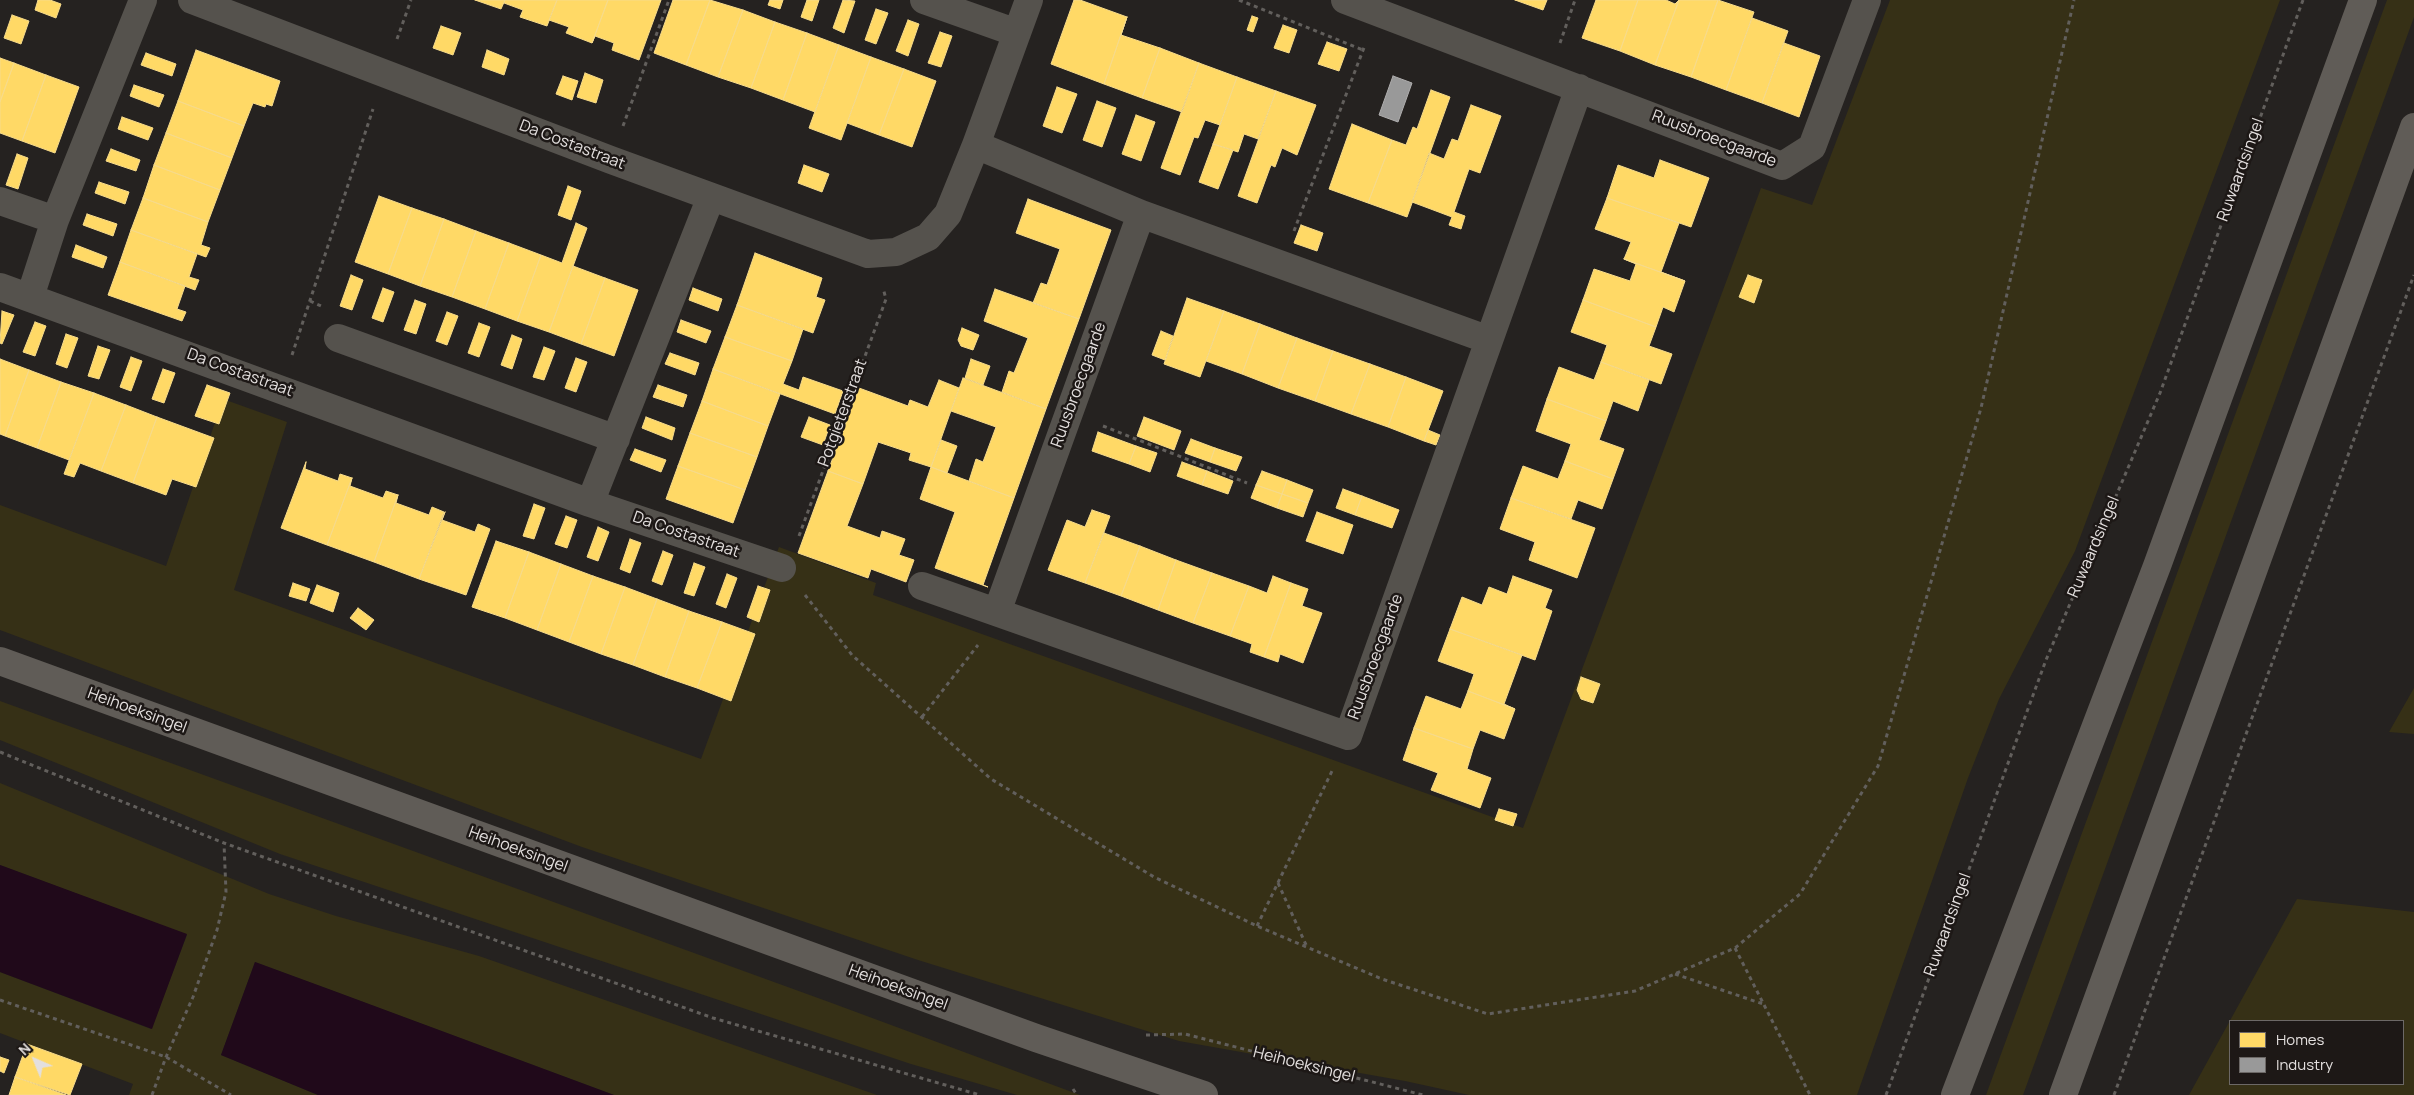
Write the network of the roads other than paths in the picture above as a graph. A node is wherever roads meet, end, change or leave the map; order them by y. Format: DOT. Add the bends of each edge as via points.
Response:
graph roads {
  1 [pos="143,0"];
  2 [pos="192,0"];
  3 [pos="924,0"];
  4 [pos="1029,0"];
  5 [pos="1345,0"];
  6 [pos="1867,0"];
  7 [pos="2363,0"];
  8 [pos="1017,33"];
  9 [pos="1579,88"];
  10 [pos="2414,127"];
  11 [pos="976,146"];
  12 [pos="711,198"];
  13 [pos="0,201"];
  14 [pos="1141,214"];
  15 [pos="55,220"];
  16 [pos="0,287"];
  17 [pos="30,297"];
  18 [pos="338,338"];
  19 [pos="1489,340"];
  20 [pos="616,438"];
  21 [pos="590,503"];
  22 [pos="784,570"];
  23 [pos="922,586"];
  24 [pos="996,612"];
  25 [pos="0,661"];
  26 [pos="1204,1095"];
  27 [pos="1955,1095"];
  28 [pos="2063,1095"];
  1 -- 15 [label="street"];
  2 -- 12 [label="street, Da Costastraat"];
  3 -- 8 [label="street"];
  4 -- 8 [label="street"];
  5 -- 9 [label="street, Ruusbroecgaarde"];
  6 -- 9 [label="street, Ruusbroecgaarde" via="1812,147 1782,166"];
  7 -- 27 [label="main road" via="2157,566"];
  8 -- 11 [label="street"];
  9 -- 19 [label="street, Ruusbroecgaarde"];
  10 -- 28 [label="main road"];
  11 -- 12 [label="street" via="948,214 928,237 896,252 868,254"];
  11 -- 14 [label="street"];
  12 -- 20 [label="street"];
  13 -- 15 [label="street"];
  14 -- 19 [label="street"];
  14 -- 24 [label="street, Ruusbroecgaarde"];
  15 -- 17 [label="street"];
  16 -- 17 [label="street, Da Costastraat"];
  17 -- 21 [label="street, Da Costastraat"];
  18 -- 20 [label="street"];
  19 -- 24 [label="street, Ruusbroecgaarde" via="1348,736"];
  20 -- 21 [label="street"];
  21 -- 22 [label="street, Da Costastraat"];
  23 -- 24 [label="street, Ruusbroecgaarde"];
  25 -- 26 [label="main road, Heihoeksingel" via="1017,1031"];
}
